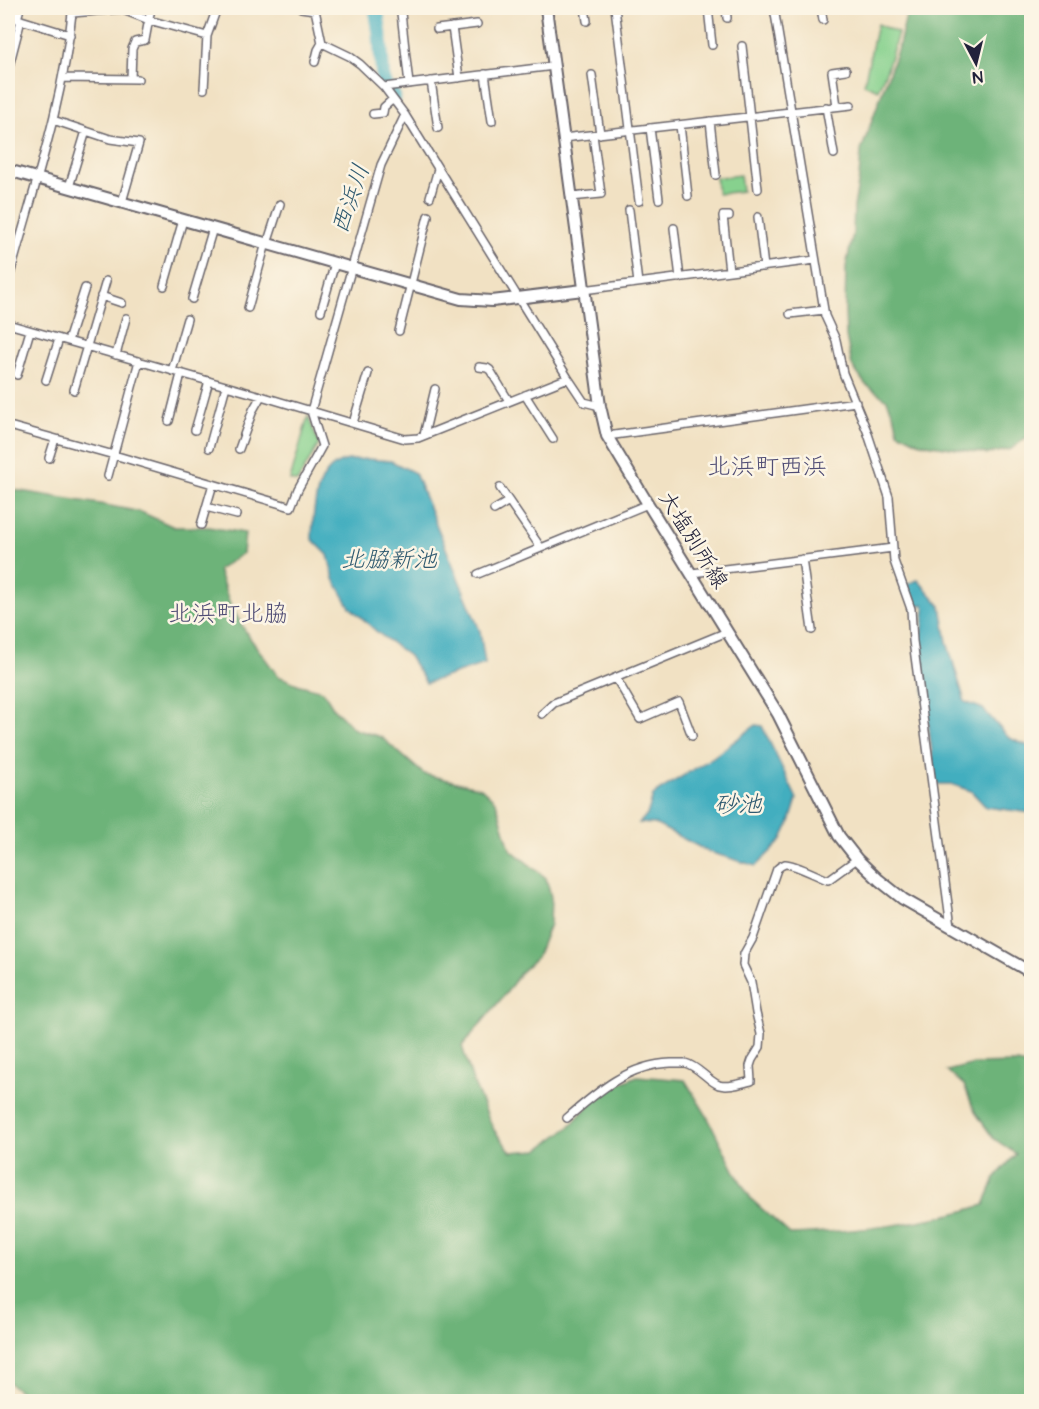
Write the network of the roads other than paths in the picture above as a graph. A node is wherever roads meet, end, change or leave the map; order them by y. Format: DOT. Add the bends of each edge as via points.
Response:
graph roads {
  1 [pos="20,8"];
  2 [pos="121,8"];
  3 [pos="151,8"];
  4 [pos="217,8"];
  5 [pos="301,8"];
  6 [pos="546,8"];
  7 [pos="585,8"];
  8 [pos="615,8"];
  9 [pos="708,8"];
  10 [pos="726,8"];
  11 [pos="774,8"];
  12 [pos="821,8"];
  13 [pos="71,10"];
  14 [pos="401,13"];
  15 [pos="8,16"];
  16 [pos="727,18"];
  17 [pos="19,20"];
  18 [pos="149,20"];
  19 [pos="823,20"];
  20 [pos="587,21"];
  21 [pos="477,24"];
  22 [pos="452,27"];
  23 [pos="438,29"];
  24 [pos="70,34"];
  25 [pos="207,36"];
  26 [pos="322,42"];
  27 [pos="712,45"];
  28 [pos="742,46"];
  29 [pos="315,62"];
  30 [pos="554,66"];
  31 [pos="8,70"];
  32 [pos="846,70"];
  33 [pos="485,75"];
  34 [pos="592,75"];
  35 [pos="63,78"];
  36 [pos="459,78"];
  37 [pos="431,81"];
  38 [pos="409,84"];
  39 [pos="384,87"];
  40 [pos="204,89"];
  41 [pos="594,90"];
  42 [pos="585,91"];
  43 [pos="393,99"];
  44 [pos="851,105"];
  45 [pos="837,106"];
  46 [pos="826,107"];
  47 [pos="791,112"];
  48 [pos="373,114"];
  49 [pos="405,116"];
  50 [pos="750,116"];
  51 [pos="53,120"];
  52 [pos="492,121"];
  53 [pos="710,121"];
  54 [pos="680,125"];
  55 [pos="438,128"];
  56 [pos="650,128"];
  57 [pos="630,130"];
  58 [pos="86,131"];
  59 [pos="596,134"];
  60 [pos="564,138"];
  61 [pos="834,154"];
  62 [pos="438,169"];
  63 [pos="8,170"];
  64 [pos="716,175"];
  65 [pos="37,178"];
  66 [pos="69,188"];
  67 [pos="758,189"];
  68 [pos="688,196"];
  69 [pos="430,197"];
  70 [pos="571,197"];
  71 [pos="659,199"];
  72 [pos="639,201"];
  73 [pos="122,202"];
  74 [pos="279,204"];
  75 [pos="629,210"];
  76 [pos="428,216"];
  77 [pos="729,216"];
  78 [pos="758,217"];
  79 [pos="183,220"];
  80 [pos="213,228"];
  81 [pos="674,228"];
  82 [pos="267,243"];
  83 [pos="815,261"];
  84 [pos="335,263"];
  85 [pos="351,267"];
  86 [pos="764,267"];
  87 [pos="729,272"];
  88 [pos="680,278"];
  89 [pos="106,281"];
  90 [pos="8,282"];
  91 [pos="638,283"];
  92 [pos="411,285"];
  93 [pos="164,286"];
  94 [pos="85,288"];
  95 [pos="584,290"];
  96 [pos="102,297"];
  97 [pos="192,299"];
  98 [pos="520,299"];
  99 [pos="122,303"];
  100 [pos="248,308"];
  101 [pos="824,310"];
  102 [pos="321,311"];
  103 [pos="790,314"];
  104 [pos="126,318"];
  105 [pos="187,319"];
  106 [pos="8,324"];
  107 [pos="30,331"];
  108 [pos="399,331"];
  109 [pos="59,339"];
  110 [pos="68,341"];
  111 [pos="87,347"];
  112 [pos="116,355"];
  113 [pos="139,361"];
  114 [pos="479,367"];
  115 [pos="172,371"];
  116 [pos="368,373"];
  117 [pos="182,374"];
  118 [pos="17,375"];
  119 [pos="567,378"];
  120 [pos="46,380"];
  121 [pos="209,381"];
  122 [pos="226,386"];
  123 [pos="435,389"];
  124 [pos="74,390"];
  125 [pos="525,395"];
  126 [pos="261,396"];
  127 [pos="509,401"];
  128 [pos="856,402"];
  129 [pos="600,406"];
  130 [pos="311,411"];
  131 [pos="169,421"];
  132 [pos="353,423"];
  133 [pos="8,428"];
  134 [pos="195,430"];
  135 [pos="423,435"];
  136 [pos="607,436"];
  137 [pos="55,439"];
  138 [pos="553,439"];
  139 [pos="209,448"];
  140 [pos="239,449"];
  141 [pos="114,455"];
  142 [pos="49,458"];
  143 [pos="108,476"];
  144 [pos="213,484"];
  145 [pos="500,488"];
  146 [pos="512,501"];
  147 [pos="648,504"];
  148 [pos="207,507"];
  149 [pos="494,510"];
  150 [pos="237,515"];
  151 [pos="201,525"];
  152 [pos="541,548"];
  153 [pos="893,548"];
  154 [pos="802,560"];
  155 [pos="692,573"];
  156 [pos="478,574"];
  157 [pos="812,630"];
  158 [pos="727,632"];
  159 [pos="616,678"];
  160 [pos="542,714"];
  161 [pos="692,736"];
  162 [pos="857,859"];
  163 [pos="951,927"];
  164 [pos="1032,973"];
  165 [pos="567,1118"];
  1 -- 17 [label="street"];
  2 -- 13 [label="street"];
  2 -- 18 [label="street"];
  3 -- 18 [label="street"];
  4 -- 25 [label="street"];
  5 -- 26 [label="street" via="315,10"];
  6 -- 30 [label="main road, 大塩別所線"];
  7 -- 20 [label="street"];
  8 -- 57 [label="street"];
  9 -- 27 [label="street"];
  10 -- 16 [label="street"];
  11 -- 47 [label="street"];
  12 -- 19 [label="street"];
  13 -- 24 [label="street"];
  14 -- 38 [label="street"];
  15 -- 17 [label="street"];
  17 -- 24 [label="street"];
  17 -- 31 [label="street"];
  18 -- 25 [label="street"];
  18 -- 35 [label="street" via="145,40 135,42 132,49 134,79"];
  21 -- 22 [label="street"];
  22 -- 23 [label="street"];
  22 -- 36 [label="street"];
  24 -- 35 [label="street"];
  25 -- 40 [label="street"];
  26 -- 29 [label="street"];
  26 -- 39 [label="street" via="350,57"];
  28 -- 50 [label="street"];
  30 -- 33 [label="street"];
  30 -- 60 [label="main road, 大塩別所線"];
  32 -- 45 [label="street" via="832,72"];
  33 -- 36 [label="street"];
  33 -- 52 [label="street"];
  34 -- 41 [label="street"];
  35 -- 51 [label="street"];
  36 -- 37 [label="street"];
  37 -- 38 [label="street"];
  37 -- 55 [label="street"];
  38 -- 39 [label="street"];
  39 -- 43 [label="street"];
  41 -- 42 [label="street"];
  41 -- 59 [label="street"];
  43 -- 48 [label="street" via="383,113"];
  43 -- 49 [label="street"];
  44 -- 45 [label="street"];
  45 -- 46 [label="street"];
  46 -- 47 [label="street"];
  46 -- 61 [label="street"];
  47 -- 50 [label="street"];
  47 -- 83 [label="street"];
  49 -- 62 [label="street"];
  49 -- 85 [label="street" via="381,165"];
  50 -- 53 [label="street"];
  50 -- 67 [label="street"];
  51 -- 58 [label="street"];
  51 -- 65 [label="street"];
  53 -- 54 [label="street"];
  53 -- 64 [label="street"];
  54 -- 56 [label="street"];
  54 -- 68 [label="street"];
  56 -- 57 [label="street"];
  56 -- 71 [label="street"];
  57 -- 59 [label="street"];
  57 -- 72 [label="street"];
  58 -- 66 [label="street"];
  58 -- 73 [label="street" via="139,143"];
  59 -- 60 [label="street"];
  59 -- 70 [label="street" via="600,194"];
  60 -- 70 [label="main road, 大塩別所線"];
  62 -- 69 [label="street"];
  62 -- 98 [label="street"];
  63 -- 65 [label="main road"];
  65 -- 66 [label="main road"];
  65 -- 90 [label="street"];
  66 -- 73 [label="main road"];
  70 -- 95 [label="main road, 大塩別所線"];
  73 -- 79 [label="main road"];
  74 -- 82 [label="street"];
  75 -- 91 [label="street"];
  76 -- 92 [label="street"];
  77 -- 87 [label="street" via="723,216"];
  78 -- 86 [label="street"];
  79 -- 80 [label="main road"];
  79 -- 93 [label="street"];
  80 -- 82 [label="main road"];
  80 -- 97 [label="street"];
  81 -- 88 [label="street"];
  82 -- 84 [label="main road"];
  82 -- 100 [label="street"];
  83 -- 86 [label="street"];
  83 -- 101 [label="street"];
  84 -- 85 [label="main road"];
  84 -- 102 [label="street"];
  85 -- 92 [label="main road"];
  85 -- 130 [label="street"];
  86 -- 87 [label="street"];
  87 -- 88 [label="street"];
  88 -- 91 [label="street"];
  89 -- 96 [label="street"];
  91 -- 95 [label="street"];
  92 -- 98 [label="main road" via="469,300"];
  92 -- 108 [label="street"];
  94 -- 110 [label="street"];
  95 -- 98 [label="main road"];
  95 -- 129 [label="main road, 大塩別所線"];
  96 -- 99 [label="street"];
  96 -- 111 [label="street"];
  98 -- 119 [label="street"];
  101 -- 103 [label="street"];
  101 -- 128 [label="street"];
  104 -- 112 [label="street"];
  105 -- 115 [label="street"];
  106 -- 107 [label="street"];
  107 -- 109 [label="street"];
  107 -- 118 [label="street"];
  109 -- 110 [label="street"];
  109 -- 120 [label="street"];
  110 -- 111 [label="street"];
  111 -- 112 [label="street"];
  111 -- 124 [label="street"];
  112 -- 113 [label="street"];
  113 -- 115 [label="street"];
  113 -- 141 [label="street"];
  114 -- 127 [label="street" via="490,370"];
  115 -- 117 [label="street"];
  116 -- 132 [label="street"];
  117 -- 121 [label="street"];
  117 -- 131 [label="street"];
  119 -- 125 [label="street"];
  119 -- 129 [label="street" via="584,402"];
  121 -- 122 [label="street"];
  121 -- 134 [label="street"];
  122 -- 126 [label="street"];
  122 -- 139 [label="street"];
  123 -- 135 [label="street"];
  125 -- 127 [label="street"];
  125 -- 138 [label="street"];
  126 -- 130 [label="street"];
  126 -- 140 [label="street"];
  127 -- 135 [label="street"];
  128 -- 136 [label="street"];
  128 -- 153 [label="street" via="889,497"];
  129 -- 136 [label="main road, 大塩別所線"];
  130 -- 132 [label="street"];
  130 -- 144 [label="street" via="322,446 291,507"];
  132 -- 135 [label="street" via="405,439"];
  133 -- 137 [label="street"];
  136 -- 147 [label="main road, 大塩別所線"];
  137 -- 141 [label="street"];
  137 -- 142 [label="street"];
  141 -- 143 [label="street"];
  141 -- 144 [label="street"];
  144 -- 148 [label="street"];
  145 -- 146 [label="street"];
  146 -- 149 [label="street"];
  146 -- 152 [label="street"];
  147 -- 152 [label="street"];
  147 -- 155 [label="main road, 大塩別所線"];
  148 -- 150 [label="street"];
  148 -- 151 [label="street"];
  152 -- 156 [label="street"];
  153 -- 154 [label="street"];
  153 -- 163 [label="street" via="898,576 911,609"];
  154 -- 155 [label="street"];
  154 -- 157 [label="street"];
  155 -- 158 [label="main road, 大塩別所線"];
  158 -- 159 [label="street"];
  158 -- 162 [label="main road, 大塩別所線" via="778,714 839,836"];
  159 -- 160 [label="street" via="554,703"];
  159 -- 161 [label="street" via="640,719 678,702"];
  162 -- 163 [label="main road, 大塩別所線" via="903,899"];
  162 -- 165 [label="street" via="828,880 793,864 784,864 773,876 742,965 752,982 761,1034 760,1047 750,1066 751,1081 719,1085 686,1063 650,1065 608,1085"];
  163 -- 164 [label="main road, 大塩別所線"];
}
